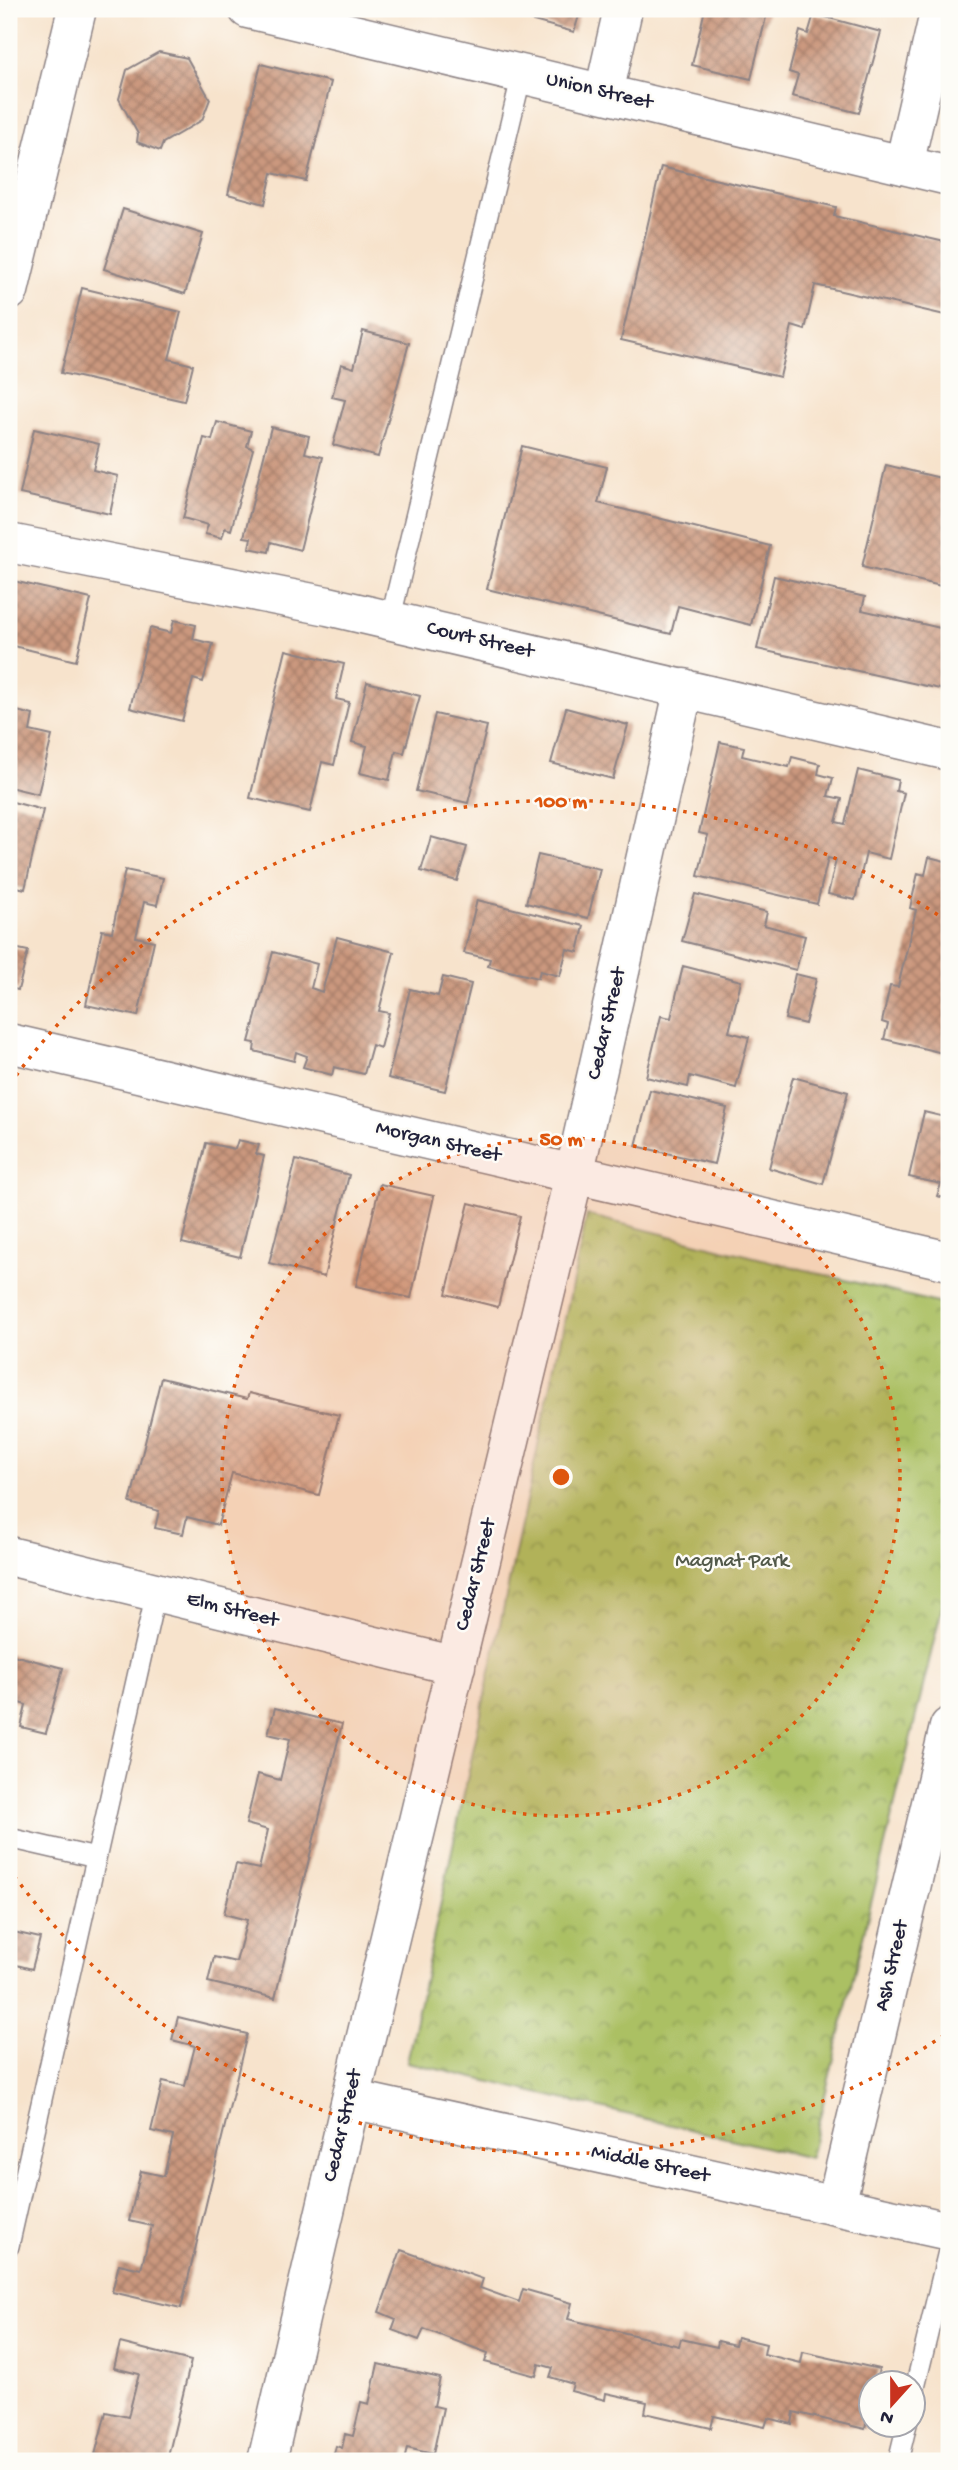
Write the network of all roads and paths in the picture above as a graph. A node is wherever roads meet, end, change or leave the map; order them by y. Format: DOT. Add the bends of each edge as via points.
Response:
graph roads {
  1 [pos="77,9"];
  2 [pos="248,9"];
  3 [pos="624,9"];
  4 [pos="940,9"];
  5 [pos="522,74"];
  6 [pos="604,93"];
  7 [pos="904,164"];
  8 [pos="949,176"];
  9 [pos="9,290"];
  10 [pos="9,543"];
  11 [pos="390,621"];
  12 [pos="684,688"];
  13 [pos="949,751"];
  14 [pos="9,1043"];
  15 [pos="574,1175"];
  16 [pos="949,1261"];
  17 [pos="9,1556"];
  18 [pos="156,1592"];
  19 [pos="456,1666"];
  20 [pos="949,1727"];
  21 [pos="9,1838"];
  22 [pos="96,1858"];
  23 [pos="351,2099"];
  24 [pos="836,2206"];
  25 [pos="949,2231"];
  26 [pos="9,2246"];
  27 [pos="949,2246"];
  28 [pos="920,2368"];
  29 [pos="904,2438"];
  30 [pos="267,2461"];
  31 [pos="898,2461"];
  1 -- 9 [label="street"];
  2 -- 5 [label="street, Union Street"];
  3 -- 6 [label="street"];
  4 -- 7 [label="street"];
  5 -- 6 [label="street, Union Street"];
  5 -- 11 [label="lane"];
  6 -- 7 [label="street, Union Street"];
  7 -- 8 [label="street, Union Street"];
  10 -- 11 [label="street, Court Street"];
  11 -- 12 [label="street, Court Street"];
  12 -- 13 [label="street, Court Street"];
  12 -- 15 [label="street, Cedar Street"];
  14 -- 15 [label="street, Morgan Street"];
  15 -- 16 [label="street, Morgan Street"];
  15 -- 19 [label="street, Cedar Street"];
  17 -- 18 [label="street, Elm Street"];
  18 -- 19 [label="street, Elm Street"];
  18 -- 22 [label="lane"];
  19 -- 23 [label="street, Cedar Street"];
  20 -- 24 [label="street, Ash Street"];
  21 -- 22 [label="lane"];
  22 -- 26 [label="lane"];
  23 -- 24 [label="street, Middle Street"];
  23 -- 30 [label="street, Cedar Street"];
  24 -- 25 [label="street, Middle Street"];
  27 -- 28 [label="lane"];
  29 -- 31 [label="lane"];
}
